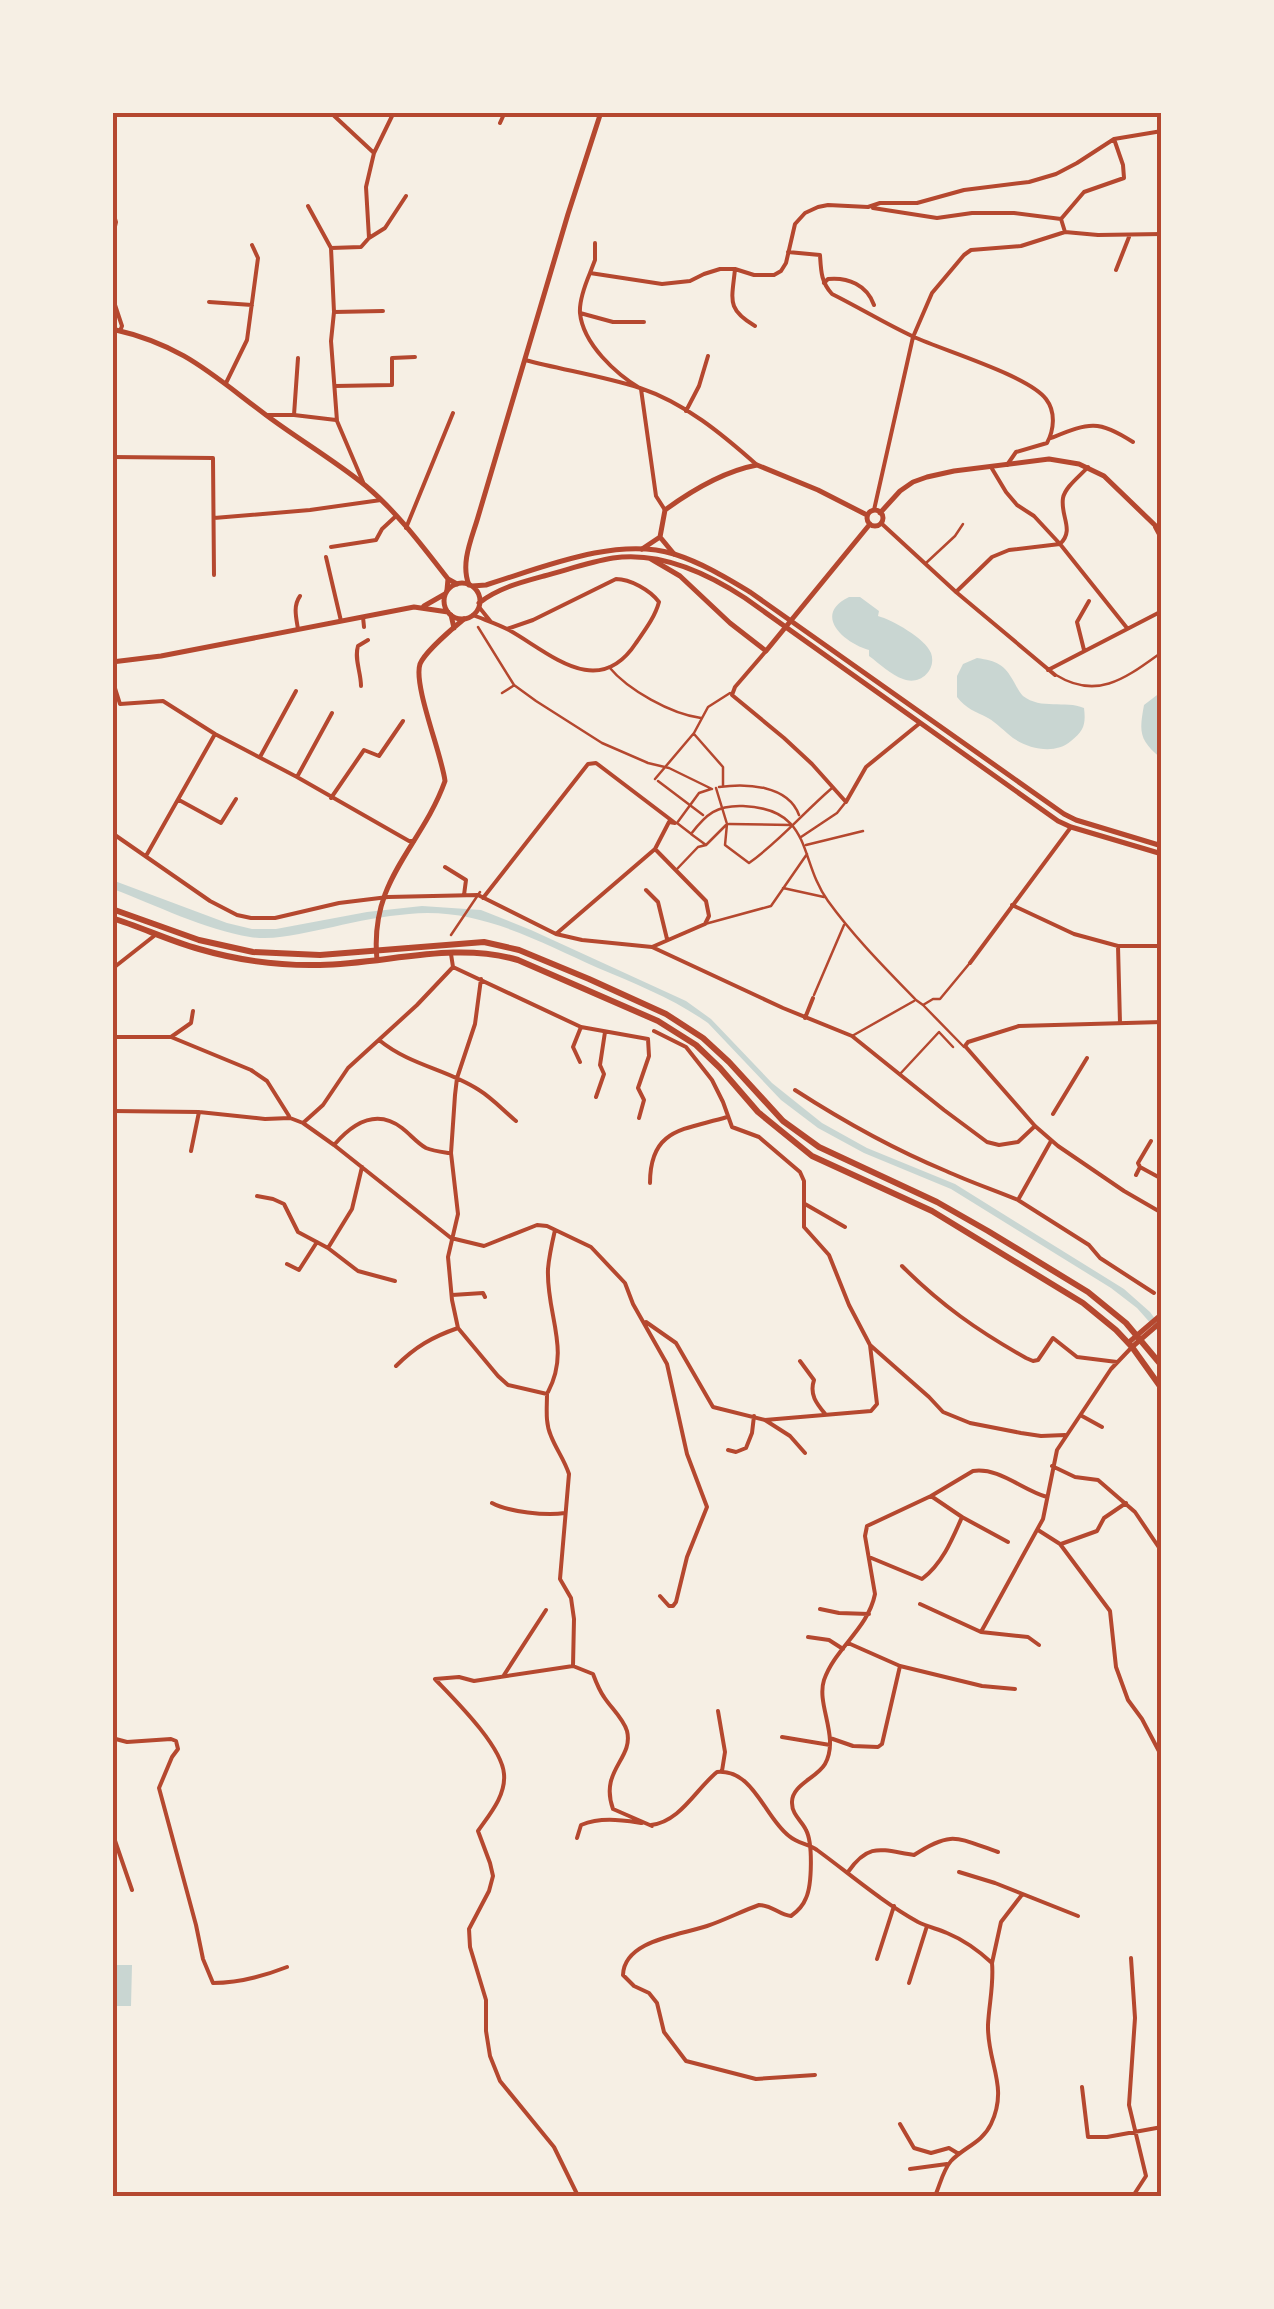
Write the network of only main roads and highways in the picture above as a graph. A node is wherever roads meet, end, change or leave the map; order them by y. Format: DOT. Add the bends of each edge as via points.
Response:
graph roads {
  1 [pos="114,915"];
  2 [pos="1162,1366"];
  3 [pos="1162,1389"];
  1 -- 2 [label="main road" via="253,952 320,955 376,945 484,942 589,979 702,1038 819,1148 937,1202 1088,1292"];
  1 -- 3 [label="main road" via="199,949 252,961 320,965 484,952 518,960 658,1021 696,1046 758,1112 812,1156 932,1211 1083,1303"];
}
